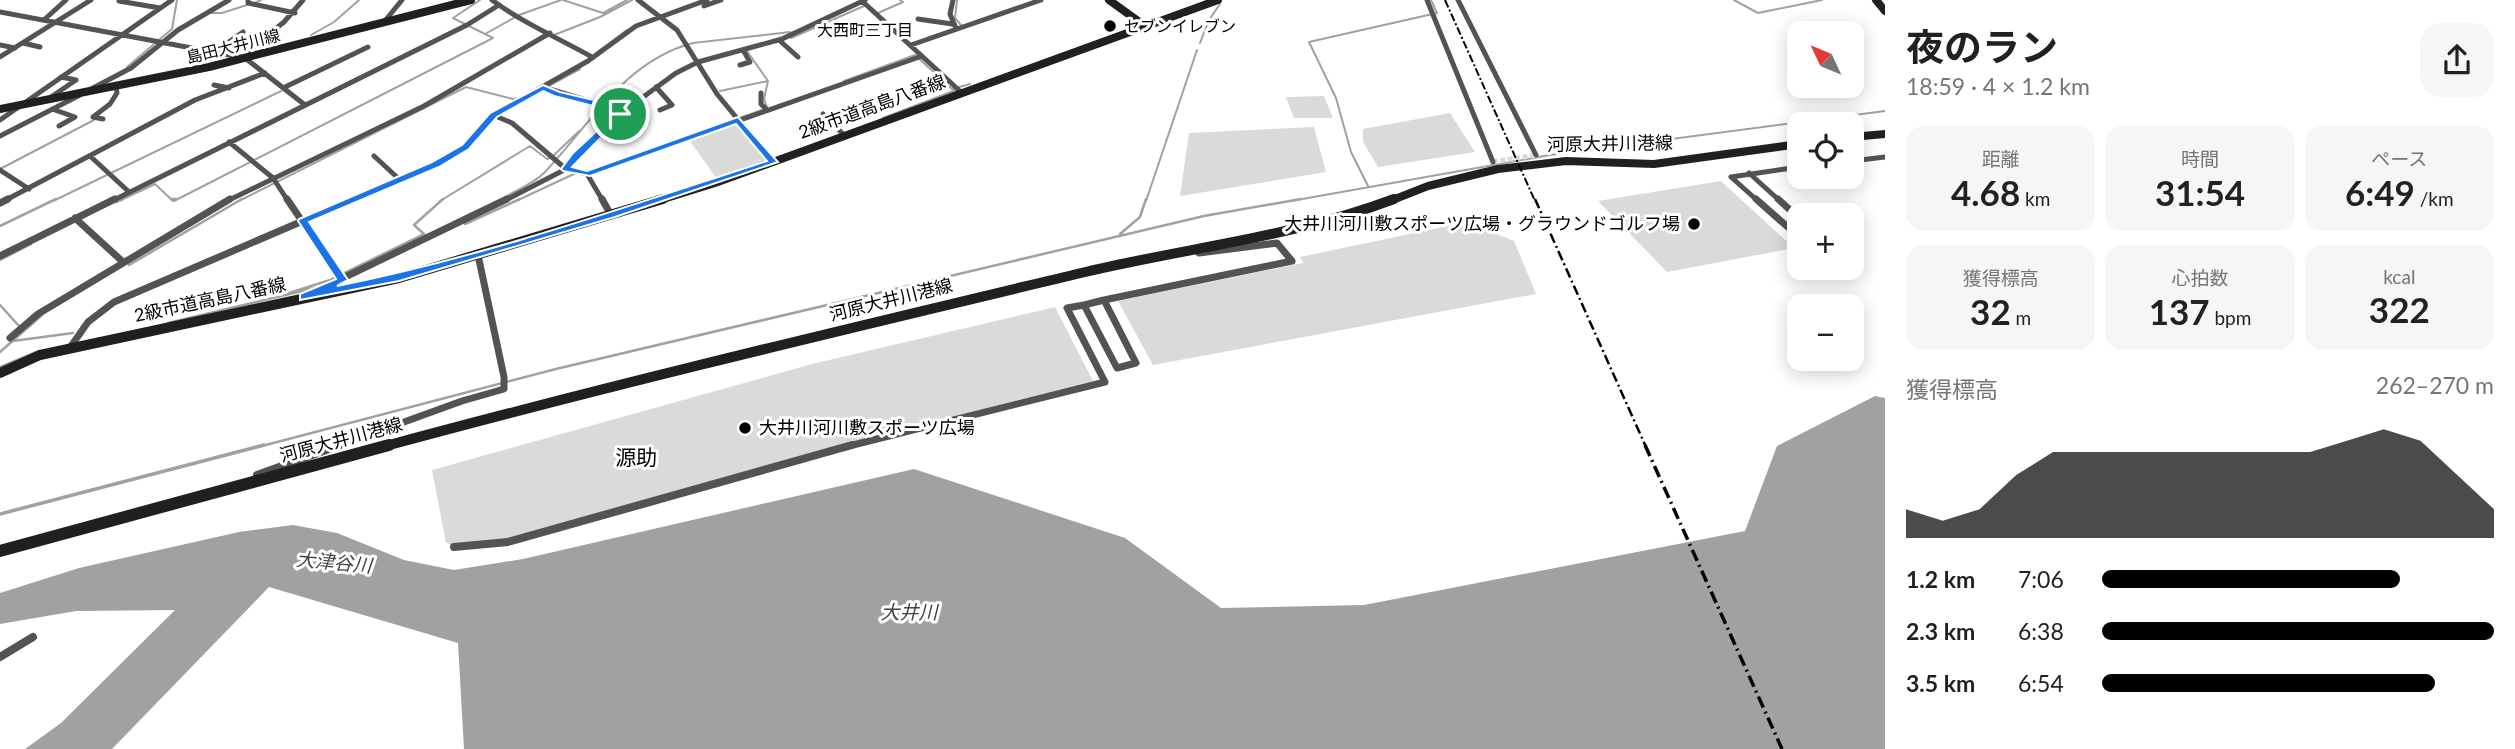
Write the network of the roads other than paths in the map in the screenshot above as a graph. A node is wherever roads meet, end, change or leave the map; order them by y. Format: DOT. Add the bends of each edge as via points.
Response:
graph roads {
  1 [pos="66,0"];
  2 [pos="92,0"];
  3 [pos="172,0"];
  4 [pos="229,0"];
  5 [pos="248,0"];
  6 [pos="303,0"];
  7 [pos="402,0"];
  8 [pos="471,0"];
  9 [pos="492,0"];
  10 [pos="638,0"];
  11 [pos="707,0"];
  12 [pos="721,0"];
  13 [pos="953,0"];
  14 [pos="1041,0"];
  15 [pos="1109,0"];
  16 [pos="1218,0"];
  17 [pos="1427,0"];
  18 [pos="1458,0"];
  19 [pos="1876,0"];
  20 [pos="119,1"];
  21 [pos="864,1"];
  22 [pos="499,5"];
  23 [pos="160,8"];
  24 [pos="1885,11"];
  25 [pos="0,12"];
  26 [pos="295,13"];
  27 [pos="661,18"];
  28 [pos="45,19"];
  29 [pos="918,19"];
  30 [pos="58,20"];
  31 [pos="384,22"];
  32 [pos="952,24"];
  33 [pos="1145,26"];
  34 [pos="958,29"];
  35 [pos="243,32"];
  36 [pos="125,33"];
  37 [pos="550,33"];
  38 [pos="164,40"];
  39 [pos="779,40"];
  40 [pos="22,43"];
  41 [pos="0,45"];
  42 [pos="911,45"];
  43 [pos="40,47"];
  44 [pos="368,47"];
  45 [pos="15,48"];
  46 [pos="743,50"];
  47 [pos="216,51"];
  48 [pos="922,56"];
  49 [pos="0,57"];
  50 [pos="592,57"];
  51 [pos="798,57"];
  52 [pos="245,58"];
  53 [pos="698,62"];
  54 [pos="740,65"];
  55 [pos="265,73"];
  56 [pos="849,73"];
  57 [pos="61,77"];
  58 [pos="855,80"];
  59 [pos="214,85"];
  60 [pos="116,86"];
  61 [pos="543,87"];
  62 [pos="229,88"];
  63 [pos="283,88"];
  64 [pos="656,88"];
  65 [pos="83,93"];
  66 [pos="761,93"];
  67 [pos="962,93"];
  68 [pos="48,100"];
  69 [pos="305,105"];
  70 [pos="18,106"];
  71 [pos="629,107"];
  72 [pos="0,109"];
  73 [pos="52,109"];
  74 [pos="660,110"];
  75 [pos="767,110"];
  76 [pos="620,114"];
  77 [pos="823,114"];
  78 [pos="493,115"];
  79 [pos="638,117"];
  80 [pos="103,119"];
  81 [pos="0,120"];
  82 [pos="738,120"];
  83 [pos="59,126"];
  84 [pos="1885,134"];
  85 [pos="0,136"];
  86 [pos="845,136"];
  87 [pos="1864,136"];
  88 [pos="229,142"];
  89 [pos="1787,146"];
  90 [pos="1536,155"];
  91 [pos="90,156"];
  92 [pos="374,156"];
  93 [pos="1885,157"];
  94 [pos="1864,159"];
  95 [pos="773,162"];
  96 [pos="1493,162"];
  97 [pos="1787,168"];
  98 [pos="566,169"];
  99 [pos="0,170"];
  100 [pos="1749,173"];
  101 [pos="587,174"];
  102 [pos="273,178"];
  103 [pos="399,179"];
  104 [pos="29,189"];
  105 [pos="128,191"];
  106 [pos="0,203"];
  107 [pos="1787,207"];
  108 [pos="611,215"];
  109 [pos="75,218"];
  110 [pos="303,221"];
  111 [pos="1787,226"];
  112 [pos="1171,253"];
  113 [pos="478,255"];
  114 [pos="0,256"];
  115 [pos="123,262"];
  116 [pos="342,280"];
  117 [pos="303,297"];
  118 [pos="1104,300"];
  119 [pos="1084,305"];
  120 [pos="10,338"];
  121 [pos="69,349"];
  122 [pos="0,373"];
  123 [pos="232,488"];
  124 [pos="454,547"];
  125 [pos="0,551"];
  126 [pos="33,638"];
  127 [pos="0,657"];
  1 -- 28 [label="street"];
  2 -- 30 [label="street"];
  3 -- 23 [label="street"];
  4 -- 38 [label="street"];
  5 -- 26 [label="street"];
  6 -- 26 [label="street"];
  7 -- 31 [label="street"];
  8 -- 31 [label="main road, 島田大井川線"];
  9 -- 22 [label="street"];
  10 -- 27 [label="street"];
  11 -- 27 [label="street"];
  12 -- 27 [label="street"];
  13 -- 32 [label="street"];
  14 -- 34 [label="street"];
  15 -- 33 [label="main road"];
  16 -- 33 [label="main road, 2級市道高島八番線"];
  17 -- 96 [label="street"];
  18 -- 90 [label="street"];
  19 -- 24 [label="main road"];
  20 -- 23 [label="street"];
  21 -- 39 [label="street"];
  21 -- 42 [label="street"];
  22 -- 37 [label="street"];
  22 -- 69 [label="street"];
  23 -- 36 [label="street"];
  25 -- 28 [label="street"];
  26 -- 52 [label="street"];
  27 -- 50 [label="street" via="616,39"];
  27 -- 53 [label="street" via="677,30"];
  28 -- 30 [label="street"];
  29 -- 32 [label="street"];
  30 -- 36 [label="street"];
  30 -- 40 [label="street"];
  31 -- 52 [label="main road, 島田大井川線"];
  32 -- 34 [label="street"];
  33 -- 67 [label="main road, 2級市道高島八番線"];
  34 -- 42 [label="street"];
  35 -- 47 [label="street"];
  36 -- 38 [label="street"];
  36 -- 57 [label="street"];
  37 -- 50 [label="street"];
  37 -- 102 [label="street" via="424,106"];
  38 -- 47 [label="street"];
  38 -- 65 [label="street" via="131,68"];
  39 -- 46 [label="street"];
  39 -- 51 [label="street"];
  40 -- 43 [label="street"];
  40 -- 45 [label="street"];
  41 -- 45 [label="street"];
  42 -- 48 [label="street"];
  44 -- 63 [label="street"];
  45 -- 49 [label="street"];
  46 -- 53 [label="street"];
  46 -- 54 [label="street" via="750,62"];
  47 -- 52 [label="street"];
  48 -- 58 [label="street"];
  48 -- 67 [label="street"];
  50 -- 61 [label="street"];
  52 -- 55 [label="street"];
  52 -- 60 [label="main road, 島田大井川線"];
  53 -- 64 [label="street"];
  53 -- 82 [label="street"];
  55 -- 62 [label="street"];
  55 -- 63 [label="street"];
  56 -- 58 [label="street"];
  57 -- 68 [label="street" via="76,80"];
  57 -- 70 [label="street"];
  58 -- 75 [label="street"];
  59 -- 62 [label="street"];
  60 -- 65 [label="main road, 島田大井川線"];
  60 -- 80 [label="street" via="110,104 93,117"];
  61 -- 76 [label="street"];
  61 -- 78 [label="street"];
  62 -- 91 [label="street" via="195,100"];
  63 -- 69 [label="street"];
  64 -- 71 [label="street"];
  64 -- 74 [label="street" via="672,105"];
  65 -- 68 [label="main road, 島田大井川線"];
  65 -- 73 [label="street"];
  66 -- 75 [label="street" via="761,104"];
  67 -- 86 [label="main road, 2級市道高島八番線"];
  68 -- 70 [label="main road, 島田大井川線"];
  69 -- 88 [label="street"];
  70 -- 72 [label="main road, 島田大井川線"];
  70 -- 81 [label="street"];
  71 -- 76 [label="street"];
  71 -- 79 [label="street"];
  73 -- 83 [label="street" via="75,117"];
  73 -- 85 [label="street"];
  75 -- 82 [label="street"];
  76 -- 98 [label="street"];
  77 -- 86 [label="street"];
  78 -- 98 [label="street" via="512,123"];
  78 -- 103 [label="street" via="466,147"];
  82 -- 95 [label="street"];
  82 -- 101 [label="street"];
  84 -- 87 [label="main road"];
  86 -- 95 [label="main road, 2級市道高島八番線"];
  88 -- 102 [label="street"];
  88 -- 105 [label="street"];
  89 -- 112 [label="main road, 河原大井川港線" via="1654,163 1577,161 1498,169 1428,186 1347,217"];
  91 -- 104 [label="street"];
  91 -- 105 [label="street"];
  92 -- 103 [label="street"];
  93 -- 94 [label="street"];
  95 -- 108 [label="main road, 2級市道高島八番線"];
  97 -- 100 [label="street"];
  98 -- 101 [label="street"];
  98 -- 116 [label="street"];
  99 -- 104 [label="street"];
  100 -- 107 [label="street"];
  100 -- 111 [label="street" via="1731,177"];
  101 -- 108 [label="street"];
  102 -- 110 [label="street"];
  102 -- 115 [label="street"];
  103 -- 110 [label="street"];
  104 -- 106 [label="street"];
  105 -- 109 [label="street"];
  108 -- 113 [label="main road, 2級市道高島八番線"];
  109 -- 114 [label="street"];
  109 -- 115 [label="street"];
  110 -- 116 [label="street"];
  110 -- 121 [label="street" via="114,302 82,325"];
  112 -- 118 [label="street" via="1277,243 1292,261"];
  112 -- 123 [label="main road, 河原大井川港線" via="572,397"];
  113 -- 117 [label="main road, 2級市道高島八番線" via="399,278"];
  113 -- 123 [label="street" via="504,389"];
  115 -- 120 [label="street" via="38,314"];
  116 -- 117 [label="street"];
  117 -- 121 [label="main road, 2級市道高島八番線"];
  118 -- 119 [label="street"];
  118 -- 119 [label="street" via="1136,363 1117,368"];
  119 -- 124 [label="street" via="1067,307 1105,382 848,446 508,542"];
  121 -- 122 [label="main road, 2級市道高島八番線" via="26,360"];
  123 -- 125 [label="main road, 河原大井川港線"];
  126 -- 127 [label="street"];
}
